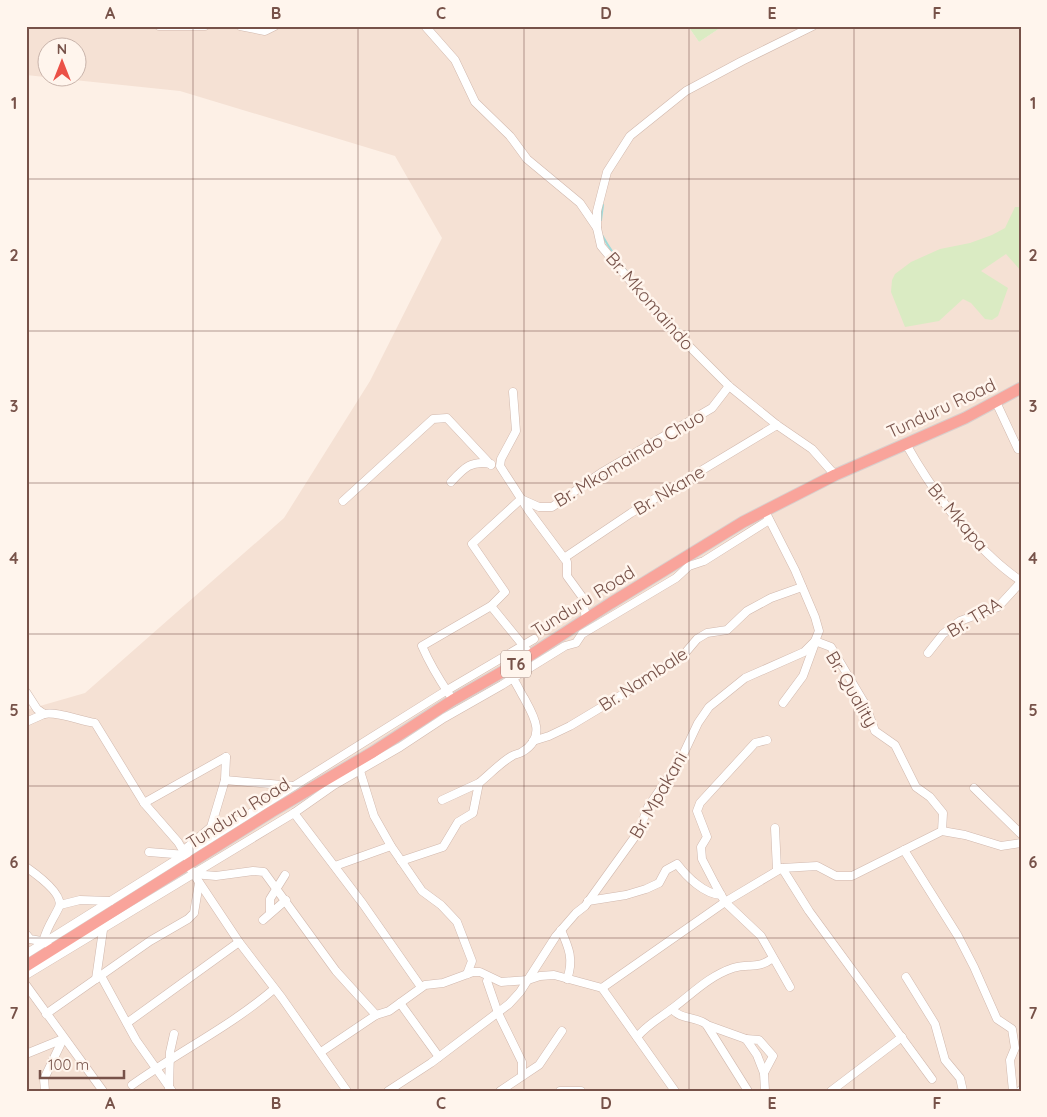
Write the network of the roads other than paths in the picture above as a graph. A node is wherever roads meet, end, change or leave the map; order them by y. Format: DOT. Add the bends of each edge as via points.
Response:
graph roads {
  1 [pos="159,26"];
  2 [pos="204,26"];
  3 [pos="240,26"];
  4 [pos="275,26"];
  5 [pos="425,26"];
  6 [pos="813,26"];
  7 [pos="597,228"];
  8 [pos="729,386"];
  9 [pos="1021,388"];
  10 [pos="514,392"];
  11 [pos="996,402"];
  12 [pos="777,425"];
  13 [pos="906,444"];
  14 [pos="1018,449"];
  15 [pos="491,464"];
  16 [pos="500,466"];
  17 [pos="834,475"];
  18 [pos="451,482"];
  19 [pos="521,499"];
  20 [pos="343,501"];
  21 [pos="767,516"];
  22 [pos="564,558"];
  23 [pos="1021,581"];
  24 [pos="802,587"];
  25 [pos="490,606"];
  26 [pos="586,620"];
  27 [pos="534,639"];
  28 [pos="815,641"];
  29 [pos="527,650"];
  30 [pos="928,653"];
  31 [pos="509,674"];
  32 [pos="26,692"];
  33 [pos="450,695"];
  34 [pos="783,703"];
  35 [pos="44,714"];
  36 [pos="26,722"];
  37 [pos="767,740"];
  38 [pos="532,741"];
  39 [pos="360,771"];
  40 [pos="291,777"];
  41 [pos="225,780"];
  42 [pos="479,783"];
  43 [pos="974,788"];
  44 [pos="298,790"];
  45 [pos="442,800"];
  46 [pos="144,803"];
  47 [pos="294,813"];
  48 [pos="775,828"];
  49 [pos="942,831"];
  50 [pos="1021,834"];
  51 [pos="1021,843"];
  52 [pos="391,846"];
  53 [pos="904,850"];
  54 [pos="148,852"];
  55 [pos="188,861"];
  56 [pos="401,862"];
  57 [pos="335,866"];
  58 [pos="26,867"];
  59 [pos="779,869"];
  60 [pos="285,875"];
  61 [pos="199,883"];
  62 [pos="276,888"];
  63 [pos="723,898"];
  64 [pos="286,900"];
  65 [pos="110,901"];
  66 [pos="588,901"];
  67 [pos="60,905"];
  68 [pos="270,912"];
  69 [pos="263,920"];
  70 [pos="103,930"];
  71 [pos="561,930"];
  72 [pos="26,934"];
  73 [pos="239,942"];
  74 [pos="49,946"];
  75 [pos="26,954"];
  76 [pos="773,958"];
  77 [pos="472,961"];
  78 [pos="26,966"];
  79 [pos="480,972"];
  80 [pos="467,974"];
  81 [pos="26,975"];
  82 [pos="489,977"];
  83 [pos="906,977"];
  84 [pos="98,978"];
  85 [pos="568,978"];
  86 [pos="528,980"];
  87 [pos="26,985"];
  88 [pos="790,986"];
  89 [pos="421,987"];
  90 [pos="602,988"];
  91 [pos="274,989"];
  92 [pos="400,1003"];
  93 [pos="672,1009"];
  94 [pos="498,1013"];
  95 [pos="46,1014"];
  96 [pos="376,1015"];
  97 [pos="127,1023"];
  98 [pos="706,1024"];
  99 [pos="562,1031"];
  100 [pos="174,1034"];
  101 [pos="637,1037"];
  102 [pos="902,1037"];
  103 [pos="63,1038"];
  104 [pos="746,1039"];
  105 [pos="321,1052"];
  106 [pos="26,1054"];
  107 [pos="439,1058"];
  108 [pos="169,1059"];
  109 [pos="156,1068"];
  110 [pos="764,1073"];
  111 [pos="522,1076"];
  112 [pos="932,1079"];
  113 [pos="132,1086"];
  114 [pos="170,1090"];
  115 [pos="44,1091"];
  116 [pos="103,1091"];
  117 [pos="347,1091"];
  118 [pos="388,1091"];
  119 [pos="500,1091"];
  120 [pos="560,1091"];
  121 [pos="581,1091"];
  122 [pos="675,1091"];
  123 [pos="748,1091"];
  124 [pos="765,1091"];
  125 [pos="830,1091"];
  126 [pos="963,1091"];
  127 [pos="1013,1091"];
  1 -- 2 [label="street"];
  3 -- 4 [label="street" via="265,31"];
  5 -- 7 [label="street" via="455,60 475,102 510,136 527,159 580,203"];
  6 -- 7 [label="street, Br. Mkomaindo" via="686,91 630,136 607,172 597,210"];
  7 -- 8 [label="street, Br. Mkomaindo" via="602,246 663,320"];
  8 -- 12 [label="street, Br. Mkomaindo"];
  8 -- 19 [label="street, Br. Mkomaindo Chuo" via="712,408 601,473 552,507 539,507"];
  9 -- 11 [label="highway, Tunduru Road / T6"];
  10 -- 16 [label="street" via="516,431"];
  11 -- 13 [label="highway, Tunduru Road / T6"];
  11 -- 14 [label="street"];
  12 -- 17 [label="street, Br. Mkomaindo" via="812,449"];
  12 -- 22 [label="street, Br. Nkane" via="631,513"];
  13 -- 17 [label="highway, Tunduru Road / T6"];
  13 -- 23 [label="street, Br. Mkapa" via="928,484 1005,570"];
  15 -- 16 [label="street"];
  15 -- 18 [label="street" via="467,465"];
  15 -- 20 [label="street" via="447,418 440,417 433,419"];
  16 -- 19 [label="street"];
  17 -- 21 [label="highway, Tunduru Road / T6"];
  19 -- 22 [label="street"];
  19 -- 25 [label="street" via="472,544 505,592"];
  21 -- 24 [label="street, Br. Quality"];
  21 -- 26 [label="highway, Tunduru Road / T6" via="695,551"];
  21 -- 31 [label="street" via="704,561 689,566 676,578 582,634 576,643"];
  22 -- 26 [label="street" via="567,576 583,598"];
  23 -- 30 [label="street, Br. TRA" via="998,607 960,621 943,634"];
  24 -- 28 [label="street, Br. Quality" via="819,631"];
  24 -- 38 [label="street, Br. Nambale" via="747,611 727,630 707,633 686,652 625,693 570,726"];
  25 -- 29 [label="street"];
  25 -- 33 [label="street" via="422,646"];
  26 -- 29 [label="highway, Tunduru Road / T6"];
  27 -- 29 [label="street"];
  28 -- 34 [label="street" via="803,676"];
  28 -- 49 [label="street, Br. Quality" via="831,647 865,704 875,731 895,745 916,787 930,796 943,812"];
  28 -- 66 [label="street, Br. Mpakani" via="804,652 744,678 709,707 648,807 639,831"];
  29 -- 31 [label="highway, Tunduru Road / T6"];
  29 -- 33 [label="street"];
  31 -- 33 [label="highway, Tunduru Road / T6"];
  31 -- 38 [label="street" via="534,714 537,726"];
  31 -- 39 [label="street"];
  32 -- 35 [label="street"];
  33 -- 44 [label="highway, Tunduru Road / T6" via="373,752"];
  35 -- 36 [label="street"];
  35 -- 46 [label="street" via="52,712 95,722"];
  37 -- 63 [label="street" via="756,743 700,803 697,811 707,837 701,847 702,859"];
  38 -- 42 [label="street, Br. Nambale" via="523,752 511,756"];
  39 -- 47 [label="street"];
  39 -- 52 [label="street" via="374,816"];
  40 -- 44 [label="street"];
  41 -- 44 [label="street"];
  41 -- 46 [label="street" via="226,757"];
  41 -- 55 [label="street" via="211,827"];
  42 -- 45 [label="street, Br. Nambale"];
  42 -- 56 [label="street" via="474,813 458,822 443,847"];
  43 -- 50 [label="street"];
  44 -- 55 [label="highway, Tunduru Road / T6"];
  46 -- 55 [label="street"];
  47 -- 55 [label="street"];
  47 -- 57 [label="street"];
  48 -- 59 [label="street"];
  49 -- 51 [label="street" via="1001,846"];
  49 -- 53 [label="street"];
  52 -- 56 [label="street"];
  52 -- 57 [label="street"];
  53 -- 59 [label="street" via="852,876 836,876 817,866"];
  53 -- 127 [label="street" via="958,936 997,1019 1012,1029 1015,1048 1010,1060"];
  54 -- 55 [label="street"];
  55 -- 61 [label="street"];
  55 -- 62 [label="street" via="216,876 260,870"];
  55 -- 65 [label="street"];
  55 -- 70 [label="street"];
  55 -- 74 [label="highway, Tunduru Road / T6"];
  56 -- 77 [label="street" via="422,891 457,922"];
  57 -- 89 [label="street"];
  58 -- 67 [label="street" via="55,891"];
  59 -- 63 [label="street"];
  59 -- 102 [label="street"];
  60 -- 62 [label="street"];
  61 -- 73 [label="street"];
  61 -- 84 [label="street" via="194,913"];
  62 -- 64 [label="street"];
  62 -- 68 [label="street" via="270,899"];
  63 -- 66 [label="street" via="711,895 677,864 666,870 659,883 646,889"];
  63 -- 76 [label="street" via="761,936"];
  63 -- 90 [label="street"];
  64 -- 68 [label="street"];
  64 -- 96 [label="street" via="336,971"];
  65 -- 67 [label="street" via="80,900"];
  65 -- 74 [label="street"];
  66 -- 71 [label="street, Br. Mpakani"];
  67 -- 74 [label="street" via="44,939"];
  68 -- 69 [label="street"];
  70 -- 81 [label="street"];
  70 -- 84 [label="street"];
  71 -- 85 [label="street" via="570,950 572,966"];
  71 -- 86 [label="street, Br. Mpakani"];
  72 -- 74 [label="street" via="30,940"];
  73 -- 91 [label="street"];
  73 -- 97 [label="street"];
  74 -- 75 [label="street"];
  74 -- 78 [label="highway, Tunduru Road / T6"];
  76 -- 88 [label="street"];
  76 -- 93 [label="street" via="762,966 735,967 711,978"];
  77 -- 79 [label="street"];
  77 -- 80 [label="street"];
  79 -- 80 [label="street"];
  79 -- 82 [label="street"];
  80 -- 89 [label="street"];
  82 -- 86 [label="street" via="501,982"];
  82 -- 94 [label="street" via="487,981"];
  83 -- 126 [label="street" via="936,1024 945,1060 960,1078"];
  84 -- 95 [label="street"];
  84 -- 97 [label="street"];
  85 -- 86 [label="street" via="554,975"];
  85 -- 90 [label="street"];
  86 -- 94 [label="street, Br. Mpakani"];
  87 -- 95 [label="street"];
  89 -- 92 [label="street"];
  90 -- 101 [label="street"];
  91 -- 105 [label="street"];
  91 -- 108 [label="street" via="242,1014"];
  92 -- 96 [label="street"];
  92 -- 107 [label="street"];
  93 -- 98 [label="street" via="676,1014"];
  93 -- 101 [label="street" via="646,1026"];
  94 -- 107 [label="street, Br. Mpakani"];
  94 -- 111 [label="street" via="522,1062"];
  95 -- 103 [label="street"];
  96 -- 105 [label="street"];
  97 -- 109 [label="street"];
  98 -- 104 [label="street"];
  98 -- 123 [label="street"];
  99 -- 111 [label="street" via="539,1065"];
  100 -- 108 [label="street"];
  101 -- 122 [label="street"];
  102 -- 112 [label="street"];
  102 -- 125 [label="street"];
  103 -- 106 [label="street"];
  103 -- 115 [label="street" via="44,1079"];
  103 -- 116 [label="street"];
  104 -- 110 [label="street" via="758,1056"];
  104 -- 110 [label="street" via="759,1040 773,1056"];
  105 -- 117 [label="street"];
  107 -- 118 [label="street, Br. Mpakani"];
  108 -- 109 [label="street"];
  108 -- 114 [label="street"];
  109 -- 113 [label="street"];
  109 -- 114 [label="street"];
  110 -- 124 [label="street"];
  111 -- 119 [label="street"];
  120 -- 121 [label="street"];
}
